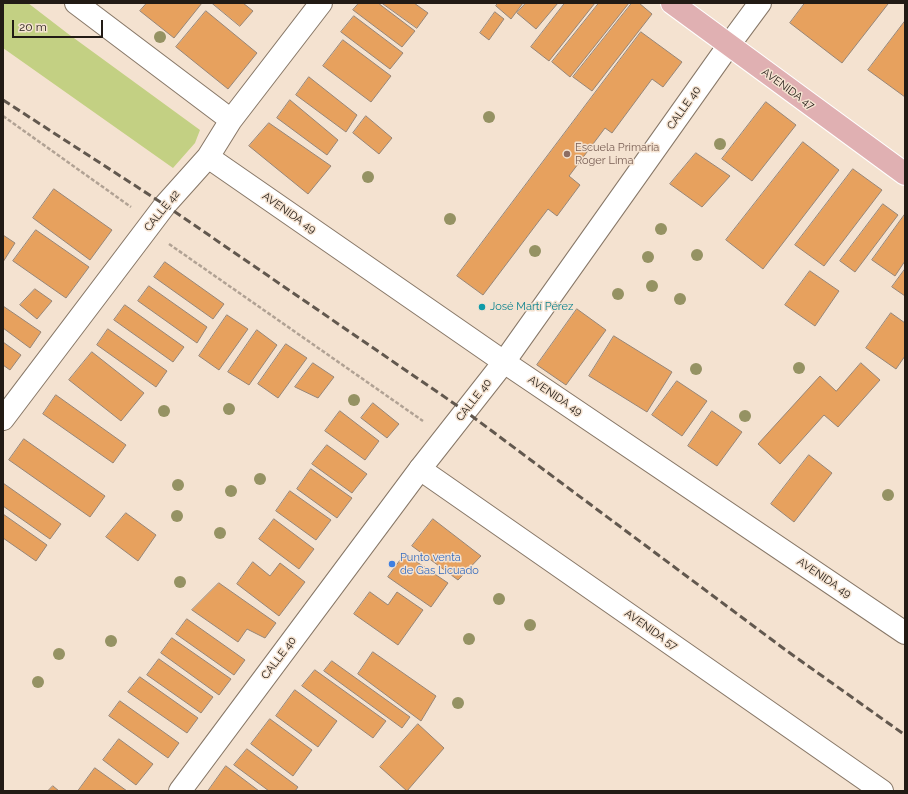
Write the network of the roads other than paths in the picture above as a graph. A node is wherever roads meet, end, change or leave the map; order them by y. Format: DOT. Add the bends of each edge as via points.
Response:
graph roads {
  1 [pos="76,3"];
  2 [pos="321,3"];
  3 [pos="672,3"];
  4 [pos="760,3"];
  5 [pos="729,45"];
  6 [pos="232,120"];
  7 [pos="208,157"];
  8 [pos="905,174"];
  9 [pos="504,362"];
  10 [pos="3,419"];
  11 [pos="420,469"];
  12 [pos="905,633"];
  13 [pos="180,791"];
  14 [pos="882,791"];
  1 -- 6 [label="street"];
  2 -- 6 [label="street, CALLE 42"];
  3 -- 5 [label="main road, AVENIDA 47"];
  4 -- 5 [label="street, CALLE 40"];
  5 -- 8 [label="main road, AVENIDA 47"];
  5 -- 9 [label="street, CALLE 40"];
  6 -- 7 [label="street, CALLE 42"];
  7 -- 9 [label="street, AVENIDA 49"];
  7 -- 10 [label="street, CALLE 42" via="165,205"];
  9 -- 11 [label="street, CALLE 40"];
  9 -- 12 [label="street, AVENIDA 49"];
  11 -- 13 [label="street, CALLE 40"];
  11 -- 14 [label="street, AVENIDA 57"];
}
